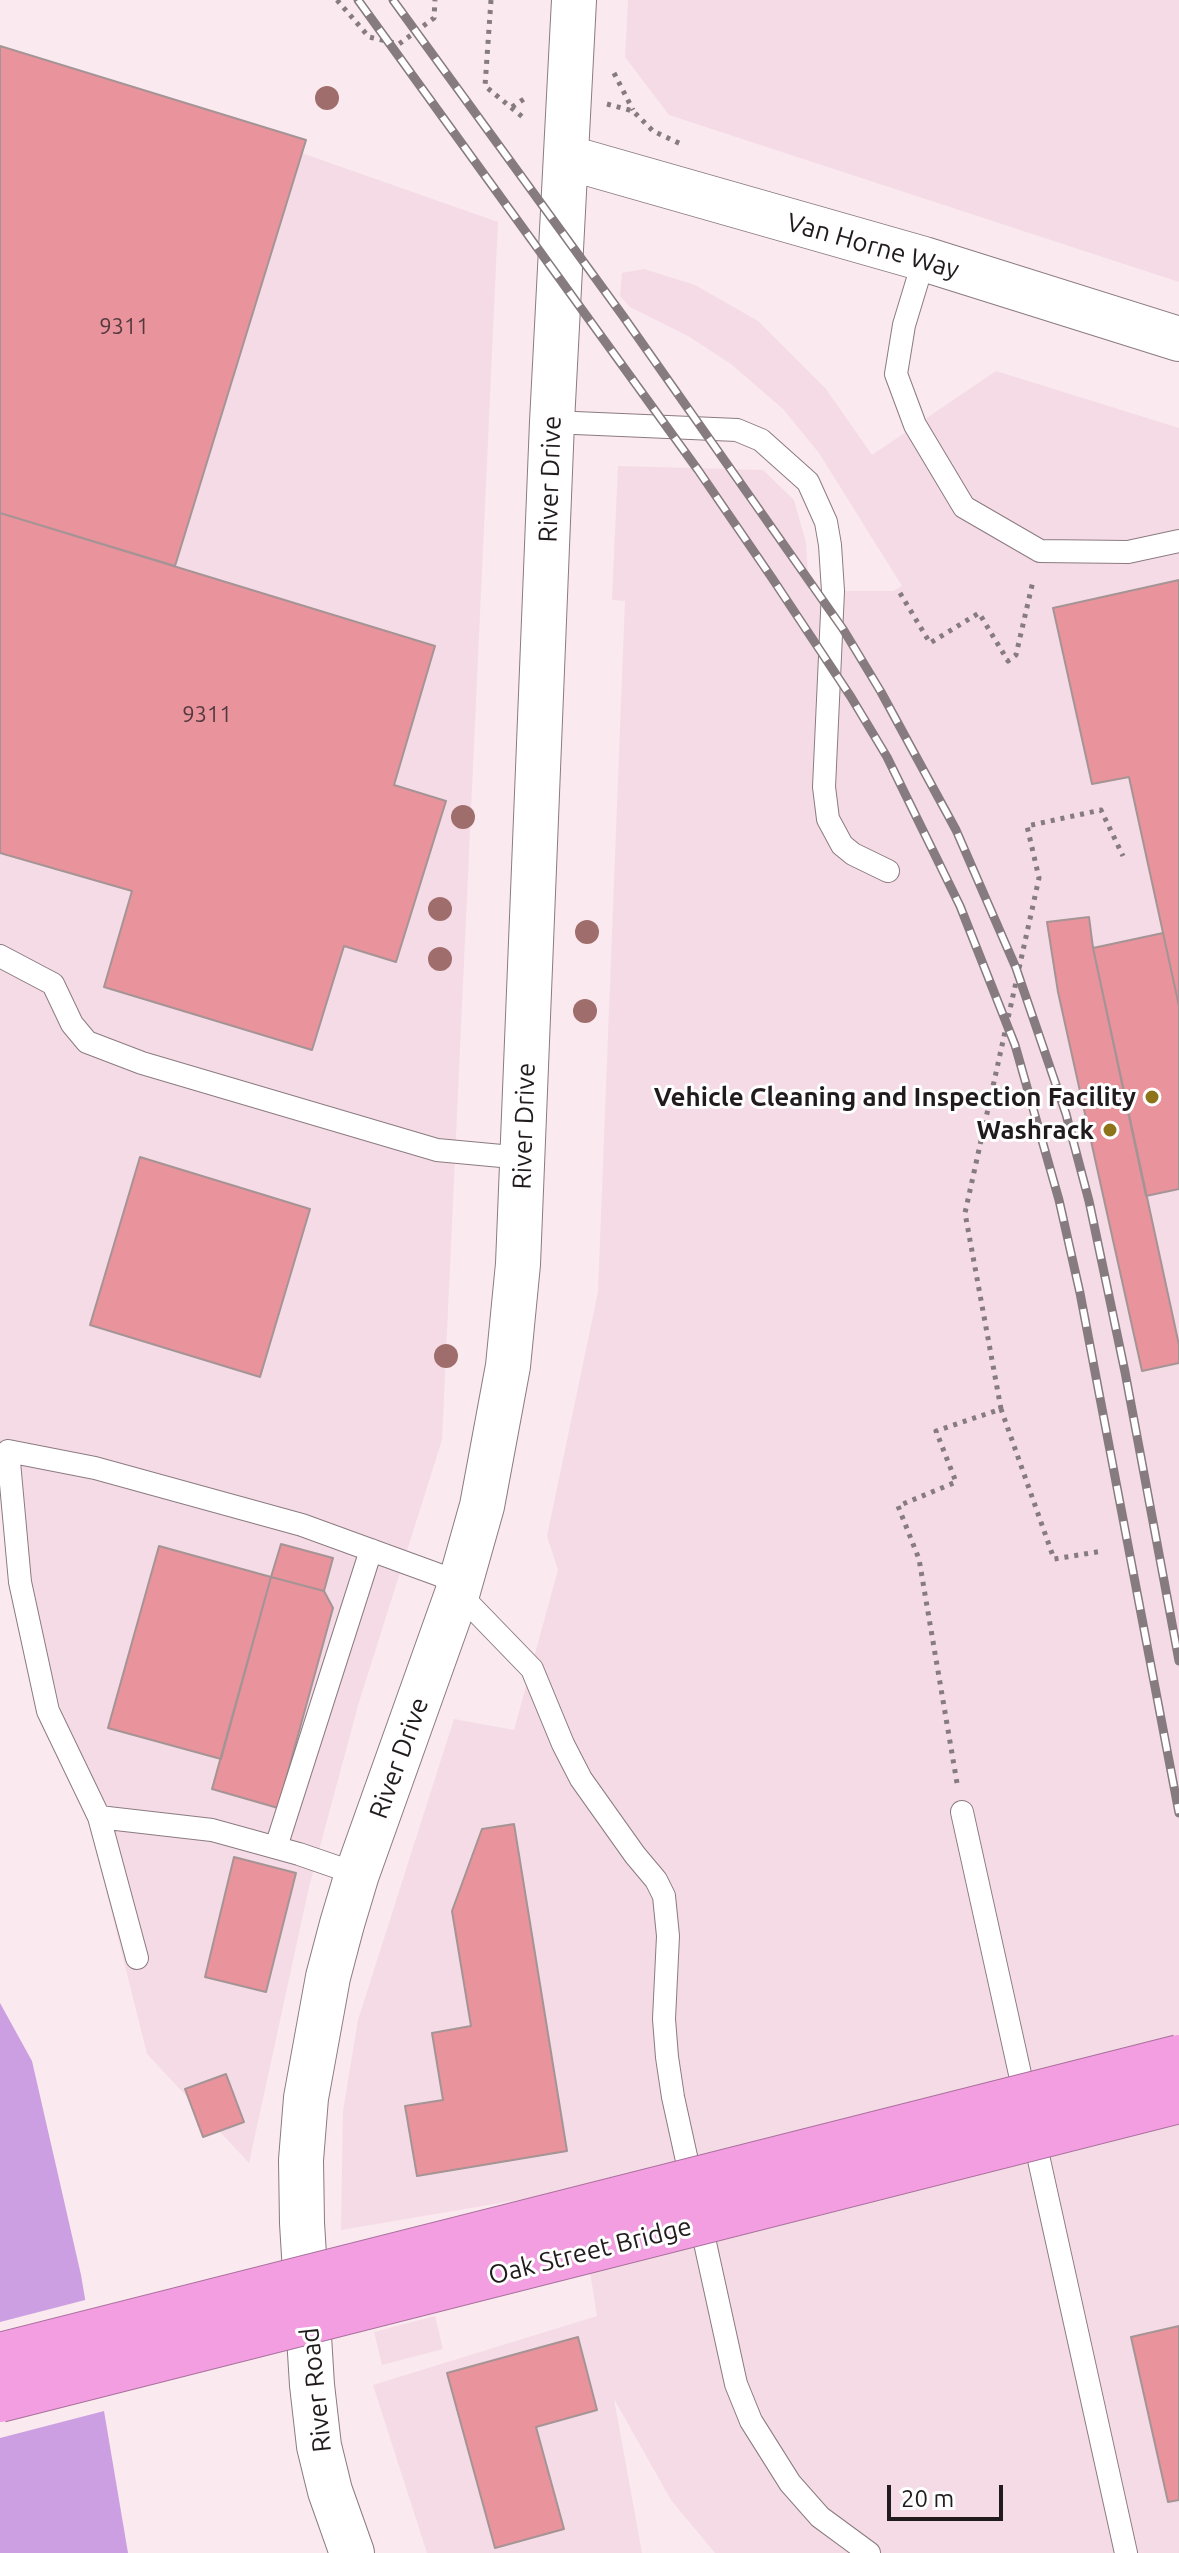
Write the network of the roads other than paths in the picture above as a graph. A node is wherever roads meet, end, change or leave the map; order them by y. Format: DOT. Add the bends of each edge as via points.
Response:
graph roads {
  1 [pos="574,0"];
  2 [pos="566,157"];
  3 [pos="924,259"];
  4 [pos="1179,339"];
  5 [pos="552,422"];
  6 [pos="1179,541"];
  7 [pos="888,871"];
  8 [pos="0,956"];
  9 [pos="523,1158"];
  10 [pos="371,1550"];
  11 [pos="458,1591"];
  12 [pos="962,1812"];
  13 [pos="99,1817"];
  14 [pos="276,1847"];
  15 [pos="357,1874"];
  16 [pos="137,1958"];
  17 [pos="1179,2057"];
  18 [pos="1179,2101"];
  19 [pos="302,2223"];
  20 [pos="0,2355"];
  21 [pos="0,2400"];
  22 [pos="352,2553"];
  23 [pos="869,2553"];
  24 [pos="1126,2553"];
  1 -- 2 [label="street, River Drive"];
  2 -- 3 [label="street, Van Horne Way"];
  2 -- 5 [label="street, River Drive"];
  3 -- 4 [label="street, Van Horne Way"];
  3 -- 6 [label="lane" via="896,374 915,425 964,507 1040,551 1128,552"];
  5 -- 7 [label="lane" via="737,430 761,440 808,482 826,522 832,576 824,787 828,819 842,845"];
  5 -- 9 [label="street, River Drive"];
  8 -- 9 [label="lane" via="53,984 87,1042 128,1058 437,1150"];
  9 -- 11 [label="street, River Drive" via="508,1366 482,1506"];
  10 -- 11 [label="lane" via="442,1576"];
  10 -- 13 [label="lane" via="302,1525 110,1472 8,1451 20,1582 48,1711"];
  10 -- 14 [label="lane"];
  11 -- 15 [label="street, River Drive"];
  11 -- 23 [label="lane" via="532,1669 581,1779 664,1896 667,2057 736,2384 751,2421 790,2483 820,2517"];
  12 -- 24 [label="lane"];
  13 -- 14 [label="lane" via="212,1830"];
  13 -- 16 [label="lane"];
  14 -- 15 [label="lane"];
  15 -- 19 [label="street, River Drive" via="328,1977 306,2098"];
  17 -- 20 [label="highway, Oak Street Bridge, bridge"];
  18 -- 21 [label="highway, Oak Street Bridge, bridge"];
  19 -- 22 [label="street, River Road" via="319,2446"];
}
